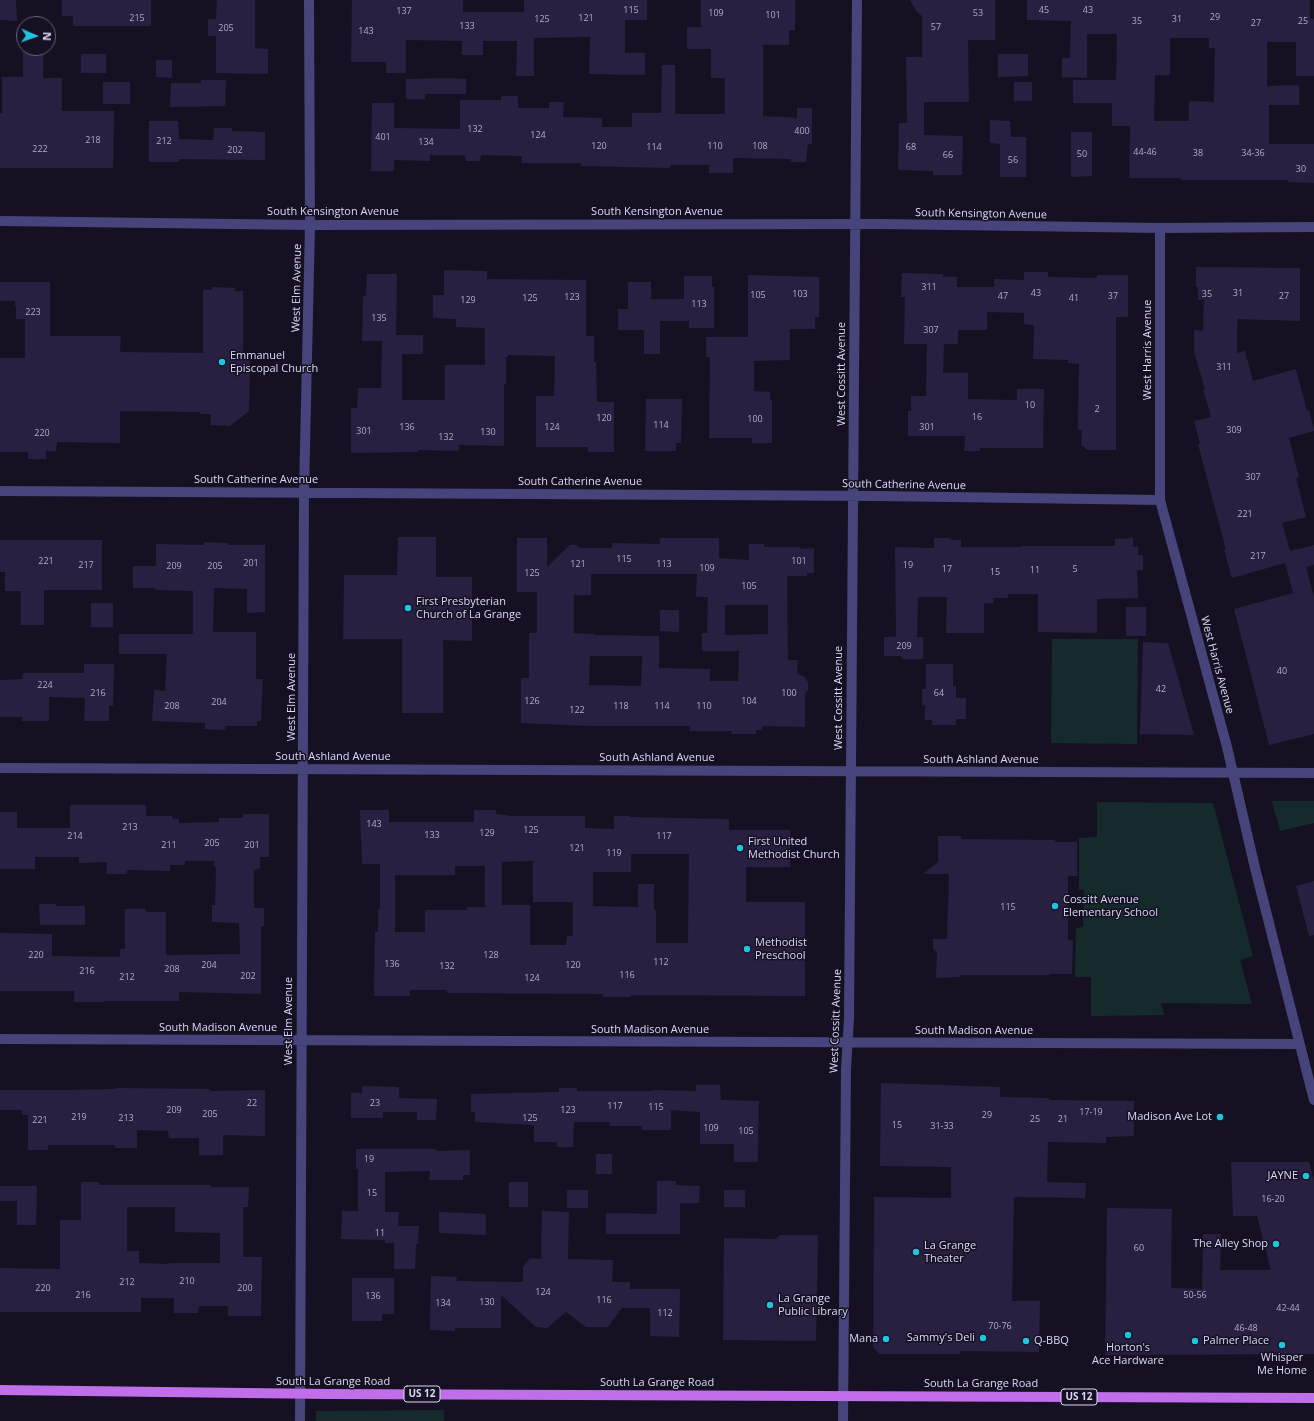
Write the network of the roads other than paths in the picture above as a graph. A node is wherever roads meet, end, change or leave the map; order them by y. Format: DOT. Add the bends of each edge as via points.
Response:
graph roads {
  1 [pos="309,0"];
  2 [pos="857,0"];
  3 [pos="0,221"];
  4 [pos="855,224"];
  5 [pos="310,225"];
  6 [pos="1314,227"];
  7 [pos="1160,228"];
  8 [pos="0,491"];
  9 [pos="304,492"];
  10 [pos="853,496"];
  11 [pos="1160,500"];
  12 [pos="0,768"];
  13 [pos="304,769"];
  14 [pos="851,771"];
  15 [pos="1233,773"];
  16 [pos="1314,773"];
  17 [pos="0,1039"];
  18 [pos="301,1041"];
  19 [pos="848,1042"];
  20 [pos="1299,1044"];
  21 [pos="1314,1100"];
  22 [pos="0,1390"];
  23 [pos="299,1393"];
  24 [pos="844,1396"];
  25 [pos="1314,1398"];
  26 [pos="300,1421"];
  27 [pos="843,1421"];
  1 -- 5 [label="street, West Elm Avenue"];
  2 -- 4 [label="street, West Cossitt Avenue"];
  3 -- 5 [label="street, South Kensington Avenue"];
  4 -- 5 [label="street, South Kensington Avenue"];
  4 -- 7 [label="street, South Kensington Avenue"];
  4 -- 10 [label="street, West Cossitt Avenue"];
  5 -- 9 [label="street, West Elm Avenue"];
  6 -- 7 [label="street, South Kensington Avenue"];
  7 -- 11 [label="street, West Harris Avenue"];
  8 -- 9 [label="street, South Catherine Avenue"];
  9 -- 10 [label="street, South Catherine Avenue"];
  9 -- 13 [label="street, West Elm Avenue"];
  10 -- 11 [label="street, South Catherine Avenue"];
  10 -- 14 [label="street, West Cossitt Avenue"];
  11 -- 15 [label="street, West Harris Avenue"];
  12 -- 13 [label="street, South Ashland Avenue"];
  13 -- 14 [label="street, South Ashland Avenue"];
  13 -- 18 [label="street, West Elm Avenue"];
  14 -- 15 [label="street, South Ashland Avenue"];
  14 -- 19 [label="street, West Cossitt Avenue"];
  15 -- 16 [label="street, South Ashland Avenue"];
  15 -- 20 [label="street, West Harris Avenue"];
  17 -- 18 [label="street, South Madison Avenue"];
  18 -- 19 [label="street, South Madison Avenue"];
  18 -- 23 [label="street, West Elm Avenue"];
  19 -- 20 [label="street, South Madison Avenue"];
  19 -- 24 [label="street, West Cossitt Avenue"];
  20 -- 21 [label="street, West Harris Avenue"];
  22 -- 23 [label="main road, South La Grange Road / US 12"];
  23 -- 24 [label="main road, South La Grange Road / US 12"];
  23 -- 26 [label="street, West Elm Avenue"];
  24 -- 25 [label="main road, South La Grange Road / US 12"];
  24 -- 27 [label="street, West Cossitt Avenue"];
}
